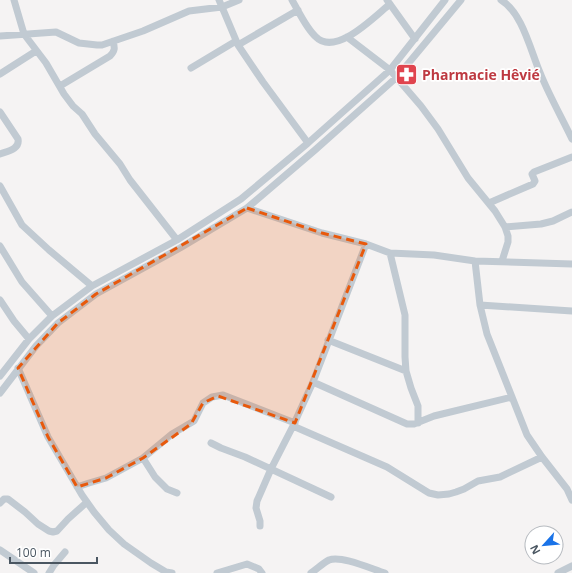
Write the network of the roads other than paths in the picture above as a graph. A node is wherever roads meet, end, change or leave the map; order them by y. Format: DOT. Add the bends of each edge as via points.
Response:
graph roads {
  1 [pos="14,0"];
  2 [pos="239,0"];
  3 [pos="292,0"];
  4 [pos="462,0"];
  5 [pos="501,0"];
  6 [pos="389,2"];
  7 [pos="441,2"];
  8 [pos="221,4"];
  9 [pos="298,10"];
  10 [pos="24,34"];
  11 [pos="0,36"];
  12 [pos="347,38"];
  13 [pos="415,39"];
  14 [pos="113,41"];
  15 [pos="237,43"];
  16 [pos="36,51"];
  17 [pos="191,68"];
  18 [pos="390,70"];
  19 [pos="0,74"];
  20 [pos="397,77"];
  21 [pos="60,86"];
  22 [pos="0,112"];
  23 [pos="572,140"];
  24 [pos="308,143"];
  25 [pos="0,154"];
  26 [pos="572,156"];
  27 [pos="0,186"];
  28 [pos="489,203"];
  29 [pos="247,208"];
  30 [pos="572,212"];
  31 [pos="505,227"];
  32 [pos="177,240"];
  33 [pos="366,244"];
  34 [pos="0,246"];
  35 [pos="390,253"];
  36 [pos="475,261"];
  37 [pos="502,261"];
  38 [pos="572,264"];
  39 [pos="92,286"];
  40 [pos="0,300"];
  41 [pos="480,305"];
  42 [pos="572,311"];
  43 [pos="52,316"];
  44 [pos="29,339"];
  45 [pos="328,340"];
  46 [pos="18,368"];
  47 [pos="406,371"];
  48 [pos="1,373"];
  49 [pos="313,382"];
  50 [pos="0,393"];
  51 [pos="512,397"];
  52 [pos="418,423"];
  53 [pos="294,424"];
  54 [pos="211,443"];
  55 [pos="542,457"];
  56 [pos="142,458"];
  57 [pos="271,469"];
  58 [pos="569,486"];
  59 [pos="77,487"];
  60 [pos="177,493"];
  61 [pos="331,497"];
  62 [pos="572,500"];
  63 [pos="87,502"];
  64 [pos="0,503"];
  65 [pos="260,526"];
  66 [pos="0,550"];
  67 [pos="65,552"];
  68 [pos="572,566"];
  69 [pos="34,573"];
  70 [pos="49,573"];
  71 [pos="172,573"];
  72 [pos="217,573"];
  73 [pos="262,573"];
  74 [pos="311,573"];
  75 [pos="385,573"];
  76 [pos="558,573"];
  1 -- 10 [label="street"];
  2 -- 8 [label="street"];
  3 -- 9 [label="street"];
  4 -- 20 [label="street"];
  5 -- 23 [label="street" via="516,16 540,75"];
  6 -- 12 [label="street"];
  6 -- 13 [label="street"];
  7 -- 13 [label="street"];
  8 -- 14 [label="street" via="189,11"];
  8 -- 15 [label="street"];
  9 -- 12 [label="street" via="310,30 323,42 331,43"];
  9 -- 15 [label="street"];
  10 -- 11 [label="street"];
  10 -- 14 [label="street" via="56,32 79,43 97,45"];
  10 -- 16 [label="street"];
  12 -- 18 [label="street"];
  13 -- 18 [label="street"];
  14 -- 21 [label="street" via="115,48 110,56"];
  15 -- 17 [label="street"];
  15 -- 24 [label="street"];
  16 -- 19 [label="street"];
  16 -- 21 [label="street"];
  18 -- 20 [label="street"];
  18 -- 24 [label="street"];
  20 -- 28 [label="street" via="438,129 468,178"];
  20 -- 29 [label="street"];
  21 -- 32 [label="street"];
  22 -- 25 [label="street" via="19,143 17,147"];
  24 -- 32 [label="street" via="241,199"];
  26 -- 28 [label="street" via="534,172 534,184"];
  27 -- 39 [label="street" via="22,225"];
  28 -- 31 [label="street"];
  29 -- 33 [label="street" via="322,234"];
  29 -- 46 [label="street" via="96,294 58,323"];
  30 -- 31 [label="street" via="541,224"];
  31 -- 37 [label="street" via="508,242"];
  32 -- 39 [label="street"];
  33 -- 35 [label="street"];
  33 -- 45 [label="street"];
  34 -- 43 [label="street" via="22,282"];
  35 -- 36 [label="street" via="434,255"];
  35 -- 47 [label="street" via="405,315"];
  36 -- 37 [label="street"];
  36 -- 41 [label="street"];
  37 -- 38 [label="street"];
  39 -- 43 [label="street"];
  40 -- 44 [label="street"];
  41 -- 42 [label="street"];
  41 -- 51 [label="street" via="487,334"];
  43 -- 44 [label="street"];
  44 -- 48 [label="street"];
  45 -- 47 [label="street"];
  45 -- 49 [label="street"];
  46 -- 50 [label="street"];
  46 -- 59 [label="street" via="48,437"];
  47 -- 52 [label="street" via="418,406"];
  49 -- 52 [label="street" via="407,424"];
  49 -- 53 [label="street"];
  51 -- 52 [label="street" via="434,416"];
  51 -- 55 [label="street" via="528,435"];
  53 -- 55 [label="street" via="387,467 429,493 438,495 456,492 478,481 500,476"];
  53 -- 56 [label="street" via="223,395 212,397 203,403 191,424 172,434"];
  53 -- 57 [label="street"];
  54 -- 57 [label="street"];
  55 -- 58 [label="street"];
  56 -- 59 [label="street" via="106,478"];
  56 -- 60 [label="street" via="167,489"];
  57 -- 61 [label="street"];
  57 -- 65 [label="street" via="256,501"];
  58 -- 62 [label="street"];
  59 -- 63 [label="street"];
  63 -- 64 [label="street" via="54,532 38,524 8,499"];
  63 -- 71 [label="street" via="109,530 124,544 151,563"];
  66 -- 69 [label="street"];
  67 -- 70 [label="street"];
  68 -- 76 [label="street"];
  72 -- 73 [label="street" via="247,564"];
  74 -- 75 [label="street" via="328,561 336,559"];
}
